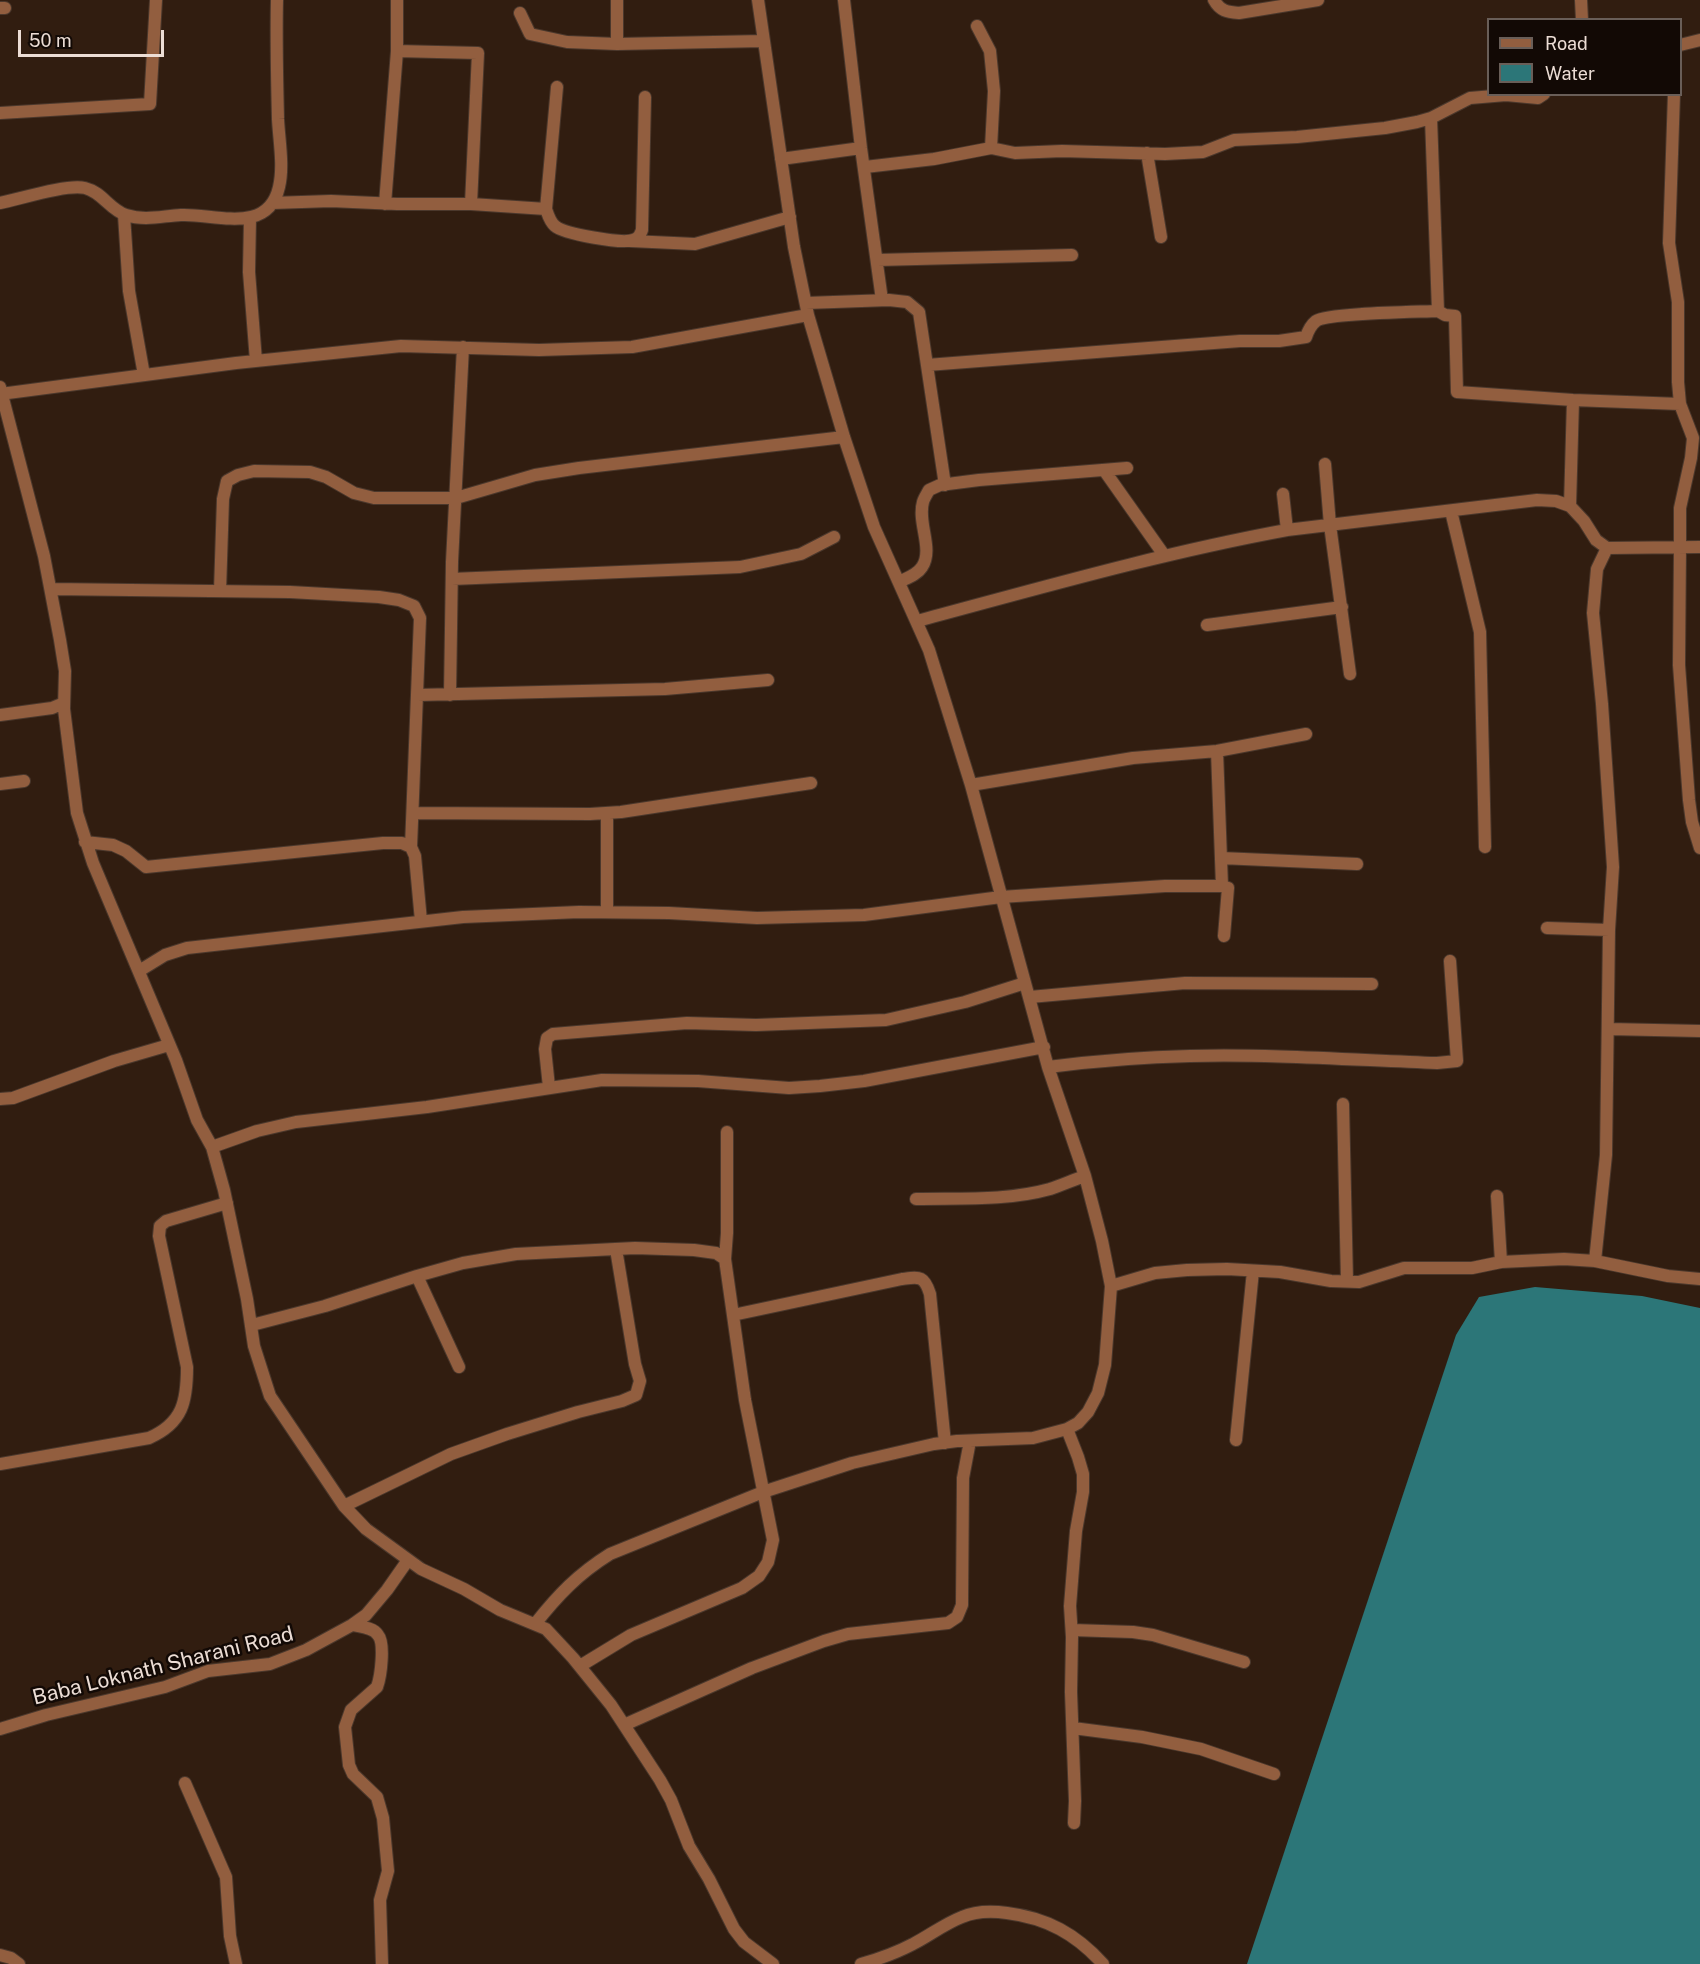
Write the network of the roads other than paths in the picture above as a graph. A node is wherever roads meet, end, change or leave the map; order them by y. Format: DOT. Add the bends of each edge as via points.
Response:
graph roads {
  1 [pos="156,0"];
  2 [pos="277,0"];
  3 [pos="397,0"];
  4 [pos="617,0"];
  5 [pos="758,0"];
  6 [pos="844,0"];
  7 [pos="1214,0"];
  8 [pos="1318,0"];
  9 [pos="1581,0"];
  10 [pos="520,13"];
  11 [pos="1582,18"];
  12 [pos="977,26"];
  13 [pos="1700,40"];
  14 [pos="763,41"];
  15 [pos="617,44"];
  16 [pos="1682,44"];
  17 [pos="397,51"];
  18 [pos="557,87"];
  19 [pos="1494,96"];
  20 [pos="1517,96"];
  21 [pos="1541,96"];
  22 [pos="1674,96"];
  23 [pos="645,97"];
  24 [pos="0,113"];
  25 [pos="1431,118"];
  26 [pos="991,147"];
  27 [pos="861,148"];
  28 [pos="1147,153"];
  29 [pos="781,159"];
  30 [pos="865,167"];
  31 [pos="0,203"];
  32 [pos="272,203"];
  33 [pos="385,204"];
  34 [pos="471,204"];
  35 [pos="546,209"];
  36 [pos="124,215"];
  37 [pos="790,217"];
  38 [pos="250,218"];
  39 [pos="1161,237"];
  40 [pos="631,241"];
  41 [pos="1072,255"];
  42 [pos="877,260"];
  43 [pos="882,300"];
  44 [pos="806,303"];
  45 [pos="1438,310"];
  46 [pos="808,315"];
  47 [pos="463,347"];
  48 [pos="256,361"];
  49 [pos="927,365"];
  50 [pos="144,375"];
  51 [pos="1,391"];
  52 [pos="1573,400"];
  53 [pos="1680,404"];
  54 [pos="844,437"];
  55 [pos="1696,437"];
  56 [pos="1325,464"];
  57 [pos="1127,468"];
  58 [pos="1104,470"];
  59 [pos="945,484"];
  60 [pos="1283,494"];
  61 [pos="456,498"];
  62 [pos="1570,506"];
  63 [pos="1451,511"];
  64 [pos="1330,525"];
  65 [pos="1287,530"];
  66 [pos="834,537"];
  67 [pos="1700,547"];
  68 [pos="1607,548"];
  69 [pos="1680,548"];
  70 [pos="1164,555"];
  71 [pos="452,579"];
  72 [pos="899,582"];
  73 [pos="51,589"];
  74 [pos="220,591"];
  75 [pos="1342,607"];
  76 [pos="917,621"];
  77 [pos="1207,625"];
  78 [pos="1350,674"];
  79 [pos="768,680"];
  80 [pos="417,695"];
  81 [pos="450,695"];
  82 [pos="64,703"];
  83 [pos="0,715"];
  84 [pos="1306,734"];
  85 [pos="1217,751"];
  86 [pos="24,782"];
  87 [pos="812,783"];
  88 [pos="0,784"];
  89 [pos="971,785"];
  90 [pos="413,813"];
  91 [pos="607,813"];
  92 [pos="85,843"];
  93 [pos="411,847"];
  94 [pos="1485,847"];
  95 [pos="1700,848"];
  96 [pos="1221,858"];
  97 [pos="1357,864"];
  98 [pos="1222,886"];
  99 [pos="1001,897"];
  100 [pos="608,912"];
  101 [pos="421,921"];
  102 [pos="1546,928"];
  103 [pos="1610,930"];
  104 [pos="1224,936"];
  105 [pos="1450,961"];
  106 [pos="139,970"];
  107 [pos="1025,983"];
  108 [pos="1372,984"];
  109 [pos="1030,997"];
  110 [pos="1609,1029"];
  111 [pos="1700,1031"];
  112 [pos="169,1045"];
  113 [pos="1044,1047"];
  114 [pos="1048,1066"];
  115 [pos="549,1087"];
  116 [pos="0,1099"];
  117 [pos="1343,1104"];
  118 [pos="727,1132"];
  119 [pos="212,1147"];
  120 [pos="1085,1176"];
  121 [pos="1497,1196"];
  122 [pos="916,1199"];
  123 [pos="227,1203"];
  124 [pos="616,1249"];
  125 [pos="725,1260"];
  126 [pos="1595,1261"];
  127 [pos="1501,1262"];
  128 [pos="1253,1271"];
  129 [pos="417,1276"];
  130 [pos="1700,1279"];
  131 [pos="1347,1281"];
  132 [pos="1111,1286"];
  133 [pos="733,1315"];
  134 [pos="252,1325"];
  135 [pos="459,1367"];
  136 [pos="1067,1429"];
  137 [pos="1236,1440"];
  138 [pos="970,1441"];
  139 [pos="945,1443"];
  140 [pos="0,1464"];
  141 [pos="763,1492"];
  142 [pos="344,1506"];
  143 [pos="408,1560"];
  144 [pos="535,1624"];
  145 [pos="351,1625"];
  146 [pos="1072,1630"];
  147 [pos="1244,1662"];
  148 [pos="580,1666"];
  149 [pos="624,1725"];
  150 [pos="1073,1728"];
  151 [pos="0,1729"];
  152 [pos="1274,1774"];
  153 [pos="185,1783"];
  154 [pos="1074,1823"];
  155 [pos="0,1955"];
  156 [pos="18,1964"];
  157 [pos="236,1964"];
  158 [pos="382,1964"];
  159 [pos="773,1964"];
  160 [pos="861,1964"];
  161 [pos="1103,1964"];
  1 -- 24 [label="street" via="150,105"];
  2 -- 32 [label="street" via="280,166 279,187"];
  3 -- 17 [label="street"];
  4 -- 15 [label="street"];
  5 -- 14 [label="street"];
  6 -- 27 [label="street"];
  7 -- 8 [label="street" via="1218,8 1239,13"];
  9 -- 11 [label="street"];
  10 -- 15 [label="street" via="531,34 567,42"];
  12 -- 26 [label="street" via="990,51 994,91"];
  13 -- 16 [label="street"];
  14 -- 15 [label="street"];
  14 -- 29 [label="street"];
  17 -- 33 [label="street"];
  17 -- 34 [label="street" via="478,53"];
  18 -- 35 [label="street"];
  19 -- 25 [label="street" via="1470,98"];
  20 -- 21 [label="street"];
  22 -- 53 [label="street" via="1669,243 1678,302"];
  23 -- 40 [label="street" via="642,230"];
  25 -- 28 [label="street" via="1385,128 1234,140 1203,152"];
  25 -- 45 [label="street"];
  26 -- 28 [label="street" via="1015,153"];
  26 -- 30 [label="street"];
  27 -- 29 [label="street"];
  27 -- 30 [label="street"];
  28 -- 39 [label="street"];
  29 -- 37 [label="street"];
  30 -- 42 [label="street"];
  31 -- 36 [label="street" via="73,187 86,188"];
  32 -- 33 [label="street"];
  32 -- 38 [label="street"];
  33 -- 34 [label="street"];
  34 -- 35 [label="street"];
  35 -- 40 [label="street" via="555,226 564,231"];
  36 -- 38 [label="street" via="155,219 179,215"];
  36 -- 50 [label="street" via="129,291"];
  37 -- 40 [label="street" via="694,244"];
  37 -- 44 [label="street"];
  38 -- 48 [label="street" via="249,272"];
  41 -- 42 [label="street"];
  42 -- 43 [label="street"];
  43 -- 44 [label="street"];
  43 -- 49 [label="street" via="907,302 919,312"];
  44 -- 46 [label="street"];
  45 -- 49 [label="street" via="1317,320 1306,337 1279,341"];
  45 -- 52 [label="street" via="1455,316 1457,392"];
  46 -- 47 [label="street" via="632,347"];
  46 -- 54 [label="street"];
  47 -- 48 [label="street" via="401,346"];
  47 -- 61 [label="street"];
  48 -- 50 [label="street"];
  49 -- 59 [label="street"];
  50 -- 51 [label="street"];
  51 -- 73 [label="street"];
  52 -- 53 [label="street"];
  52 -- 62 [label="street"];
  53 -- 55 [label="street"];
  54 -- 61 [label="street" via="579,468 535,475"];
  54 -- 72 [label="street" via="874,527"];
  55 -- 69 [label="street" via="1680,508"];
  56 -- 64 [label="street"];
  57 -- 58 [label="street"];
  58 -- 59 [label="street"];
  58 -- 70 [label="street"];
  59 -- 72 [label="street" via="929,490 923,502 923,566"];
  60 -- 65 [label="street"];
  61 -- 71 [label="street"];
  61 -- 74 [label="street" via="375,498 354,493 310,472 254,471 238,475 227,481 223,499"];
  62 -- 63 [label="street" via="1537,500"];
  62 -- 68 [label="street"];
  63 -- 64 [label="street"];
  63 -- 94 [label="street" via="1480,632"];
  64 -- 65 [label="street"];
  64 -- 75 [label="street"];
  65 -- 70 [label="street"];
  66 -- 71 [label="street" via="801,554 740,567"];
  67 -- 69 [label="street"];
  68 -- 69 [label="street"];
  68 -- 103 [label="street" via="1597,569 1593,613 1611,822"];
  69 -- 95 [label="street" via="1683,740 1692,822"];
  70 -- 76 [label="street"];
  71 -- 81 [label="street"];
  72 -- 76 [label="street"];
  73 -- 74 [label="street"];
  73 -- 82 [label="street" via="64,671"];
  74 -- 80 [label="street" via="379,597 414,606 420,618"];
  75 -- 77 [label="street"];
  75 -- 78 [label="street"];
  76 -- 89 [label="street"];
  79 -- 81 [label="street" via="665,689"];
  80 -- 81 [label="street"];
  80 -- 90 [label="street"];
  82 -- 83 [label="street"];
  82 -- 92 [label="street" via="77,813"];
  84 -- 85 [label="street"];
  85 -- 89 [label="street" via="1133,758"];
  85 -- 96 [label="street"];
  86 -- 88 [label="street"];
  87 -- 91 [label="street"];
  89 -- 99 [label="street"];
  90 -- 91 [label="street"];
  90 -- 93 [label="street"];
  91 -- 100 [label="street"];
  92 -- 93 [label="street" via="126,850 146,867 383,843"];
  92 -- 106 [label="street"];
  93 -- 101 [label="street"];
  96 -- 97 [label="street"];
  96 -- 98 [label="street"];
  98 -- 99 [label="street"];
  98 -- 104 [label="street" via="1228,888"];
  99 -- 100 [label="street" via="864,915 757,918"];
  99 -- 107 [label="street"];
  100 -- 101 [label="street"];
  101 -- 106 [label="street" via="187,948"];
  102 -- 103 [label="street"];
  103 -- 110 [label="street"];
  105 -- 114 [label="street" via="1457,1061 1189,1056"];
  106 -- 112 [label="street"];
  107 -- 109 [label="street"];
  107 -- 115 [label="street" via="886,1020 756,1025 687,1023 554,1034 548,1038 545,1049"];
  108 -- 109 [label="street" via="1185,983"];
  109 -- 113 [label="street"];
  110 -- 111 [label="street"];
  110 -- 126 [label="street" via="1606,1155"];
  112 -- 116 [label="street" via="13,1098"];
  112 -- 119 [label="street" via="197,1120"];
  113 -- 114 [label="street"];
  113 -- 115 [label="street" via="820,1086 602,1080"];
  114 -- 120 [label="street"];
  115 -- 119 [label="street" via="427,1107 296,1122"];
  117 -- 131 [label="street"];
  118 -- 125 [label="street"];
  119 -- 123 [label="street"];
  120 -- 122 [label="street" via="1025,1194"];
  120 -- 132 [label="street"];
  121 -- 127 [label="street"];
  123 -- 134 [label="street"];
  123 -- 140 [label="street" via="160,1226 187,1367 182,1409 174,1423 149,1438"];
  124 -- 125 [label="street" via="694,1250 716,1253"];
  124 -- 129 [label="street" via="516,1254"];
  124 -- 142 [label="street" via="640,1381 636,1395 452,1454"];
  125 -- 133 [label="street"];
  126 -- 127 [label="street"];
  126 -- 130 [label="street"];
  127 -- 131 [label="street" via="1472,1268 1404,1268 1359,1282"];
  128 -- 131 [label="street"];
  128 -- 132 [label="street" via="1155,1273"];
  128 -- 137 [label="street"];
  129 -- 134 [label="street"];
  129 -- 135 [label="street"];
  132 -- 136 [label="street" via="1105,1365 1098,1393 1088,1412"];
  133 -- 139 [label="street" via="919,1277 927,1283 930,1294"];
  133 -- 141 [label="street"];
  134 -- 142 [label="street" via="258,1363 270,1396"];
  136 -- 138 [label="street" via="1033,1438"];
  136 -- 146 [label="street" via="1083,1474 1071,1581"];
  138 -- 139 [label="street"];
  138 -- 149 [label="street" via="963,1478 962,1605 957,1617 948,1623 848,1634 824,1641"];
  139 -- 141 [label="street" via="852,1463"];
  141 -- 144 [label="street" via="610,1554 566,1587"];
  141 -- 148 [label="street" via="773,1540 768,1562 759,1576 706,1605 631,1635"];
  142 -- 143 [label="street" via="366,1529"];
  143 -- 144 [label="street" via="500,1610"];
  143 -- 145 [label="street, Baba Loknath Sharani Road" via="366,1615"];
  144 -- 148 [label="street" via="546,1629"];
  145 -- 151 [label="street, Baba Loknath Sharani Road" via="306,1650 270,1664 208,1671 165,1687"];
  145 -- 158 [label="street" via="369,1629 380,1639 377,1687 351,1710 345,1726 349,1765 376,1797 383,1818 388,1871 380,1900"];
  146 -- 147 [label="street" via="1133,1632"];
  146 -- 150 [label="street"];
  148 -- 149 [label="street"];
  149 -- 159 [label="street" via="665,1790 727,1918 744,1942"];
  150 -- 152 [label="street" via="1201,1749"];
  150 -- 154 [label="street"];
  153 -- 157 [label="street" via="226,1877"];
  155 -- 156 [label="street"];
  160 -- 161 [label="street" via="913,1944 962,1917 993,1911 1027,1916 1056,1926"];
}
